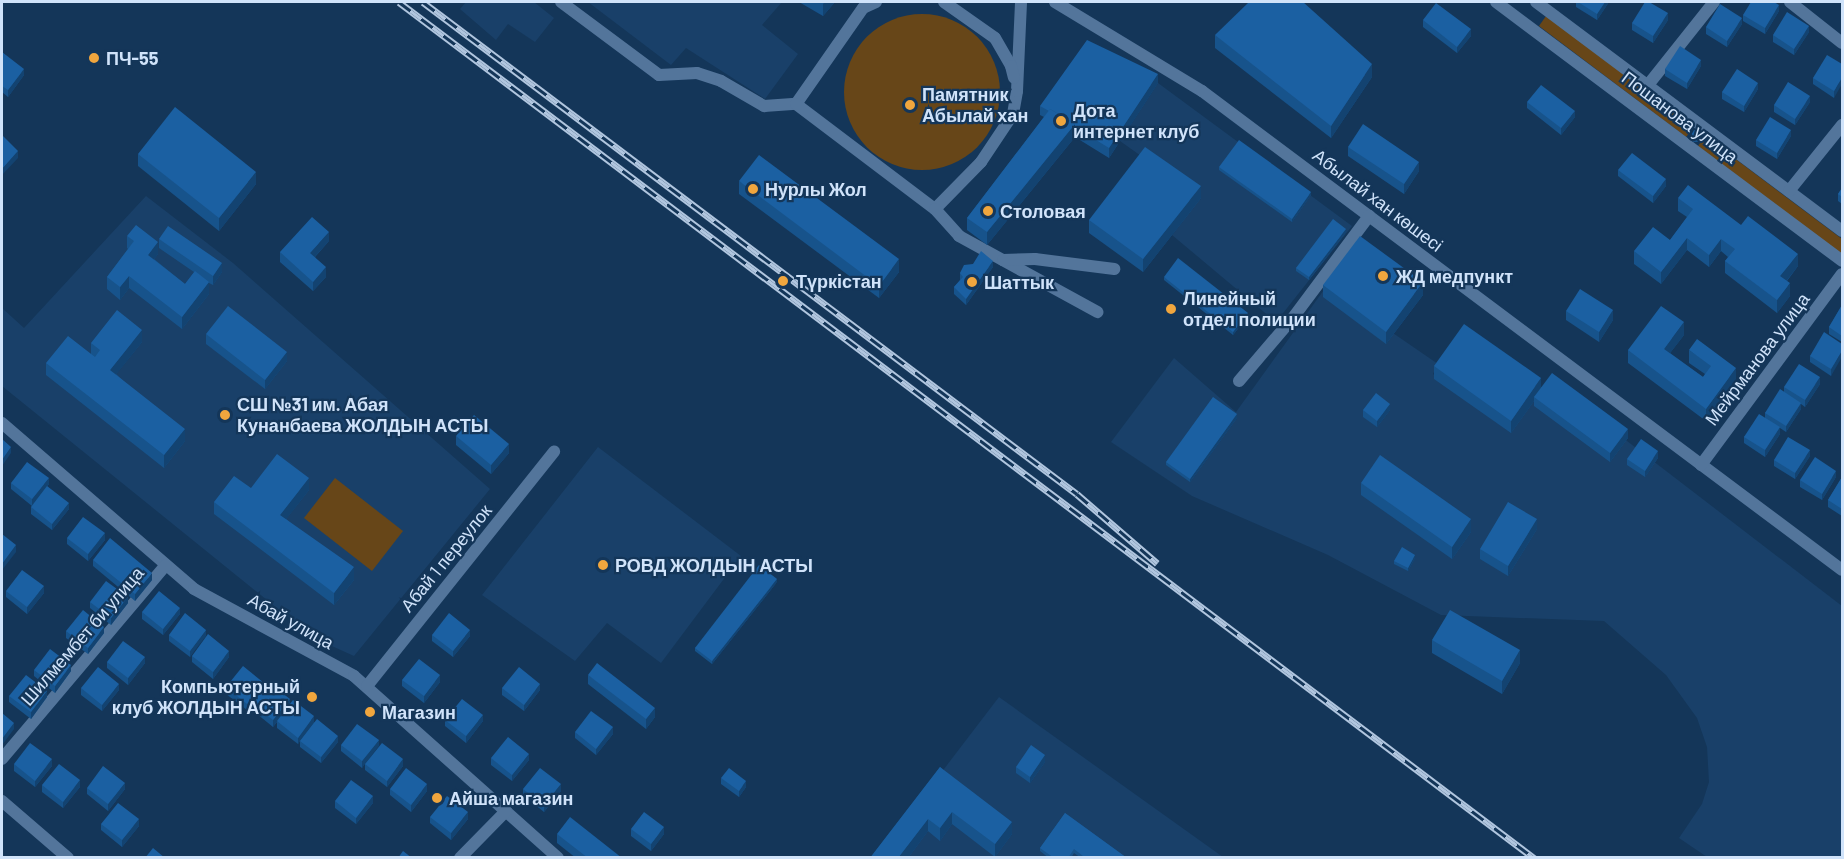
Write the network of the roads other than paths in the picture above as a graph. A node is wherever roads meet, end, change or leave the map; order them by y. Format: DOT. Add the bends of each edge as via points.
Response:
graph roads {
  1 [pos="561,2"];
  2 [pos="876,2"];
  3 [pos="944,2"];
  4 [pos="1021,2"];
  5 [pos="1055,2"];
  6 [pos="1496,2"];
  7 [pos="1536,2"];
  8 [pos="1714,2"];
  9 [pos="1790,2"];
  10 [pos="1842,43"];
  11 [pos="1648,85"];
  12 [pos="1017,91"];
  13 [pos="796,104"];
  14 [pos="1842,125"];
  15 [pos="1789,191"];
  16 [pos="935,209"];
  17 [pos="1370,216"];
  18 [pos="1842,231"];
  19 [pos="1002,260"];
  20 [pos="1842,261"];
  21 [pos="1114,269"];
  22 [pos="1842,274"];
  23 [pos="1097,312"];
  24 [pos="1239,381"];
  25 [pos="2,423"];
  26 [pos="554,452"];
  27 [pos="1701,465"];
  28 [pos="166,565"];
  29 [pos="1842,570"];
  30 [pos="367,686"];
  31 [pos="2,759"];
  32 [pos="2,801"];
  33 [pos="506,811"];
  34 [pos="68,858"];
  35 [pos="460,858"];
  36 [pos="558,858"];
  1 -- 13 [label="street" via="659,75 696,73 721,81 764,106"];
  2 -- 13 [label="street" via="863,8"];
  3 -- 12 [label="street" via="995,38 1011,66"];
  4 -- 12 [label="street"];
  5 -- 17 [label="street, Абылай хан көшесі" via="1202,91"];
  6 -- 20 [label="street, Пошанова улица"];
  7 -- 11 [label="street, Пошанова улица"];
  8 -- 11 [label="street"];
  9 -- 10 [label="street"];
  11 -- 15 [label="street, Пошанова улица"];
  12 -- 16 [label="street" via="1013,114 981,162"];
  13 -- 16 [label="street"];
  14 -- 15 [label="street"];
  15 -- 18 [label="street, Пошанова улица"];
  16 -- 19 [label="street" via="959,236"];
  17 -- 24 [label="street"];
  17 -- 27 [label="street, Абылай хан көшесі"];
  19 -- 21 [label="street" via="1035,259"];
  19 -- 23 [label="street"];
  22 -- 27 [label="street, Мейрманова улица"];
  25 -- 28 [label="street, Абай улица"];
  26 -- 30 [label="street, Абай 1 переулок"];
  27 -- 29 [label="street, Абылай хан көшесі"];
  28 -- 30 [label="street, Абай улица" via="194,588"];
  28 -- 31 [label="street, Шилмембет би улица"];
  30 -- 33 [label="street, Абай улица"];
  32 -- 34 [label="street"];
  33 -- 35 [label="street"];
  33 -- 36 [label="street, Абай улица"];
}
